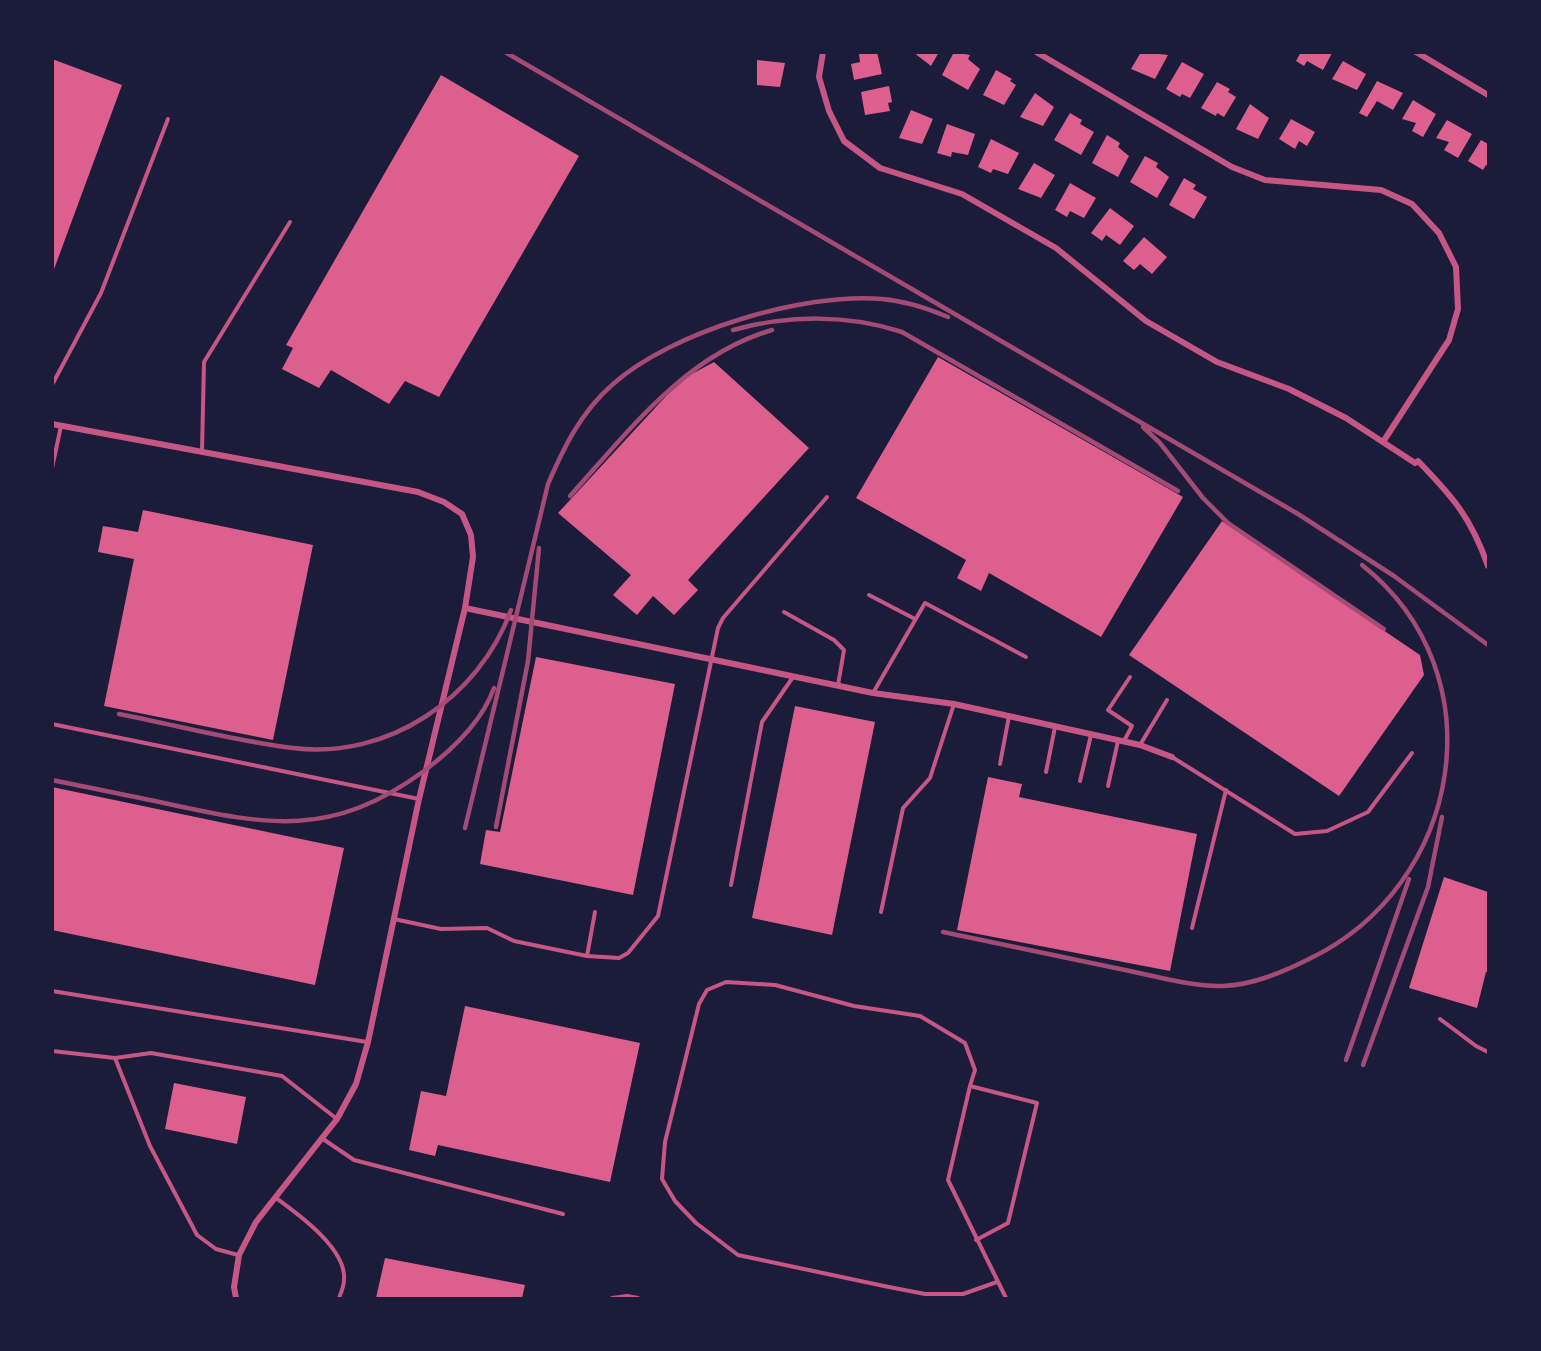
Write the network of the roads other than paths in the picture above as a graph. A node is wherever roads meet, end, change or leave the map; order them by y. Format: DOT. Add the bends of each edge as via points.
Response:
graph roads {
  1 [pos="823,52"];
  2 [pos="1036,52"];
  3 [pos="1416,52"];
  4 [pos="1488,95"];
  5 [pos="168,119"];
  6 [pos="290,222"];
  7 [pos="52,385"];
  8 [pos="52,424"];
  9 [pos="61,426"];
  10 [pos="1383,442"];
  11 [pos="202,452"];
  12 [pos="52,468"];
  13 [pos="827,497"];
  14 [pos="1488,566"];
  15 [pos="868,595"];
  16 [pos="465,608"];
  17 [pos="784,612"];
  18 [pos="915,619"];
  19 [pos="1026,657"];
  20 [pos="712,659"];
  21 [pos="794,676"];
  22 [pos="1130,677"];
  23 [pos="838,686"];
  24 [pos="873,693"];
  25 [pos="1167,700"];
  26 [pos="954,704"];
  27 [pos="1009,716"];
  28 [pos="52,724"];
  29 [pos="1055,727"];
  30 [pos="1091,734"];
  31 [pos="1121,741"];
  32 [pos="1140,745"];
  33 [pos="1412,753"];
  34 [pos="1172,757"];
  35 [pos="1000,764"];
  36 [pos="1046,772"];
  37 [pos="1080,781"];
  38 [pos="1108,786"];
  39 [pos="1226,790"];
  40 [pos="419,799"];
  41 [pos="731,885"];
  42 [pos="595,912"];
  43 [pos="881,912"];
  44 [pos="394,919"];
  45 [pos="1192,928"];
  46 [pos="587,956"];
  47 [pos="52,991"];
  48 [pos="1440,1019"];
  49 [pos="368,1042"];
  50 [pos="52,1051"];
  51 [pos="1488,1052"];
  52 [pos="115,1058"];
  53 [pos="970,1086"];
  54 [pos="338,1119"];
  55 [pos="323,1139"];
  56 [pos="276,1198"];
  57 [pos="563,1214"];
  58 [pos="976,1240"];
  59 [pos="239,1256"];
  60 [pos="998,1282"];
  61 [pos="236,1299"];
  62 [pos="339,1299"];
  63 [pos="612,1299"];
  64 [pos="638,1299"];
  65 [pos="1006,1299"];
  1 -- 10 [label="street" via="819,77 829,111 844,141 880,168 962,194 1056,248 1146,321 1217,362 1299,394"];
  2 -- 10 [label="street" via="1232,167 1265,180 1380,190 1412,204 1438,232 1456,267 1458,309 1449,340"];
  3 -- 4 [label="street"];
  5 -- 7 [label="lane" via="101,293"];
  6 -- 11 [label="lane" via="204,362"];
  8 -- 9 [label="street"];
  9 -- 11 [label="street"];
  9 -- 12 [label="lane"];
  10 -- 14 [label="street" via="1415,463 1418,461 1450,494 1476,531"];
  11 -- 16 [label="street" via="418,492 444,502 462,514 471,535 473,556"];
  13 -- 20 [label="lane" via="723,618"];
  15 -- 18 [label="lane"];
  16 -- 20 [label="street"];
  16 -- 40 [label="street"];
  17 -- 23 [label="lane" via="834,640 844,650"];
  18 -- 19 [label="lane" via="925,603"];
  18 -- 24 [label="lane"];
  20 -- 21 [label="street"];
  20 -- 46 [label="lane" via="658,916 628,953 619,958"];
  21 -- 23 [label="street"];
  21 -- 41 [label="lane" via="762,722"];
  22 -- 31 [label="lane" via="1108,710 1132,726"];
  23 -- 24 [label="street"];
  24 -- 26 [label="street"];
  25 -- 32 [label="lane"];
  26 -- 27 [label="street"];
  26 -- 43 [label="lane" via="930,778 903,808"];
  27 -- 29 [label="street"];
  27 -- 35 [label="lane"];
  28 -- 40 [label="lane"];
  29 -- 30 [label="street"];
  29 -- 36 [label="lane"];
  30 -- 31 [label="street"];
  30 -- 37 [label="lane"];
  31 -- 32 [label="street"];
  31 -- 38 [label="lane"];
  32 -- 34 [label="street"];
  33 -- 39 [label="lane" via="1368,812 1327,831 1295,834"];
  34 -- 39 [label="lane"];
  39 -- 45 [label="lane"];
  40 -- 44 [label="street"];
  42 -- 46 [label="lane"];
  44 -- 46 [label="lane" via="441,929 487,928 514,941"];
  44 -- 49 [label="street"];
  47 -- 49 [label="lane"];
  48 -- 51 [label="lane"];
  49 -- 54 [label="street" via="356,1084"];
  50 -- 52 [label="lane"];
  52 -- 54 [label="lane" via="151,1053 282,1076"];
  52 -- 59 [label="lane" via="150,1146 197,1235 216,1249"];
  53 -- 58 [label="lane" via="948,1180"];
  53 -- 58 [label="lane" via="1037,1103 1008,1223"];
  53 -- 60 [label="lane" via="975,1070 965,1043 920,1016 854,1006 775,985 726,982 706,990 699,1004 665,1142 662,1179 675,1201 696,1222 738,1255 925,1294 963,1294"];
  54 -- 55 [label="street"];
  55 -- 56 [label="street"];
  55 -- 57 [label="lane" via="354,1160"];
  56 -- 59 [label="street" via="256,1222"];
  56 -- 62 [label="lane" via="306,1220 337,1255 345,1278"];
  58 -- 60 [label="lane"];
  59 -- 61 [label="street"];
  60 -- 65 [label="lane"];
  63 -- 64 [label="lane"];
}
